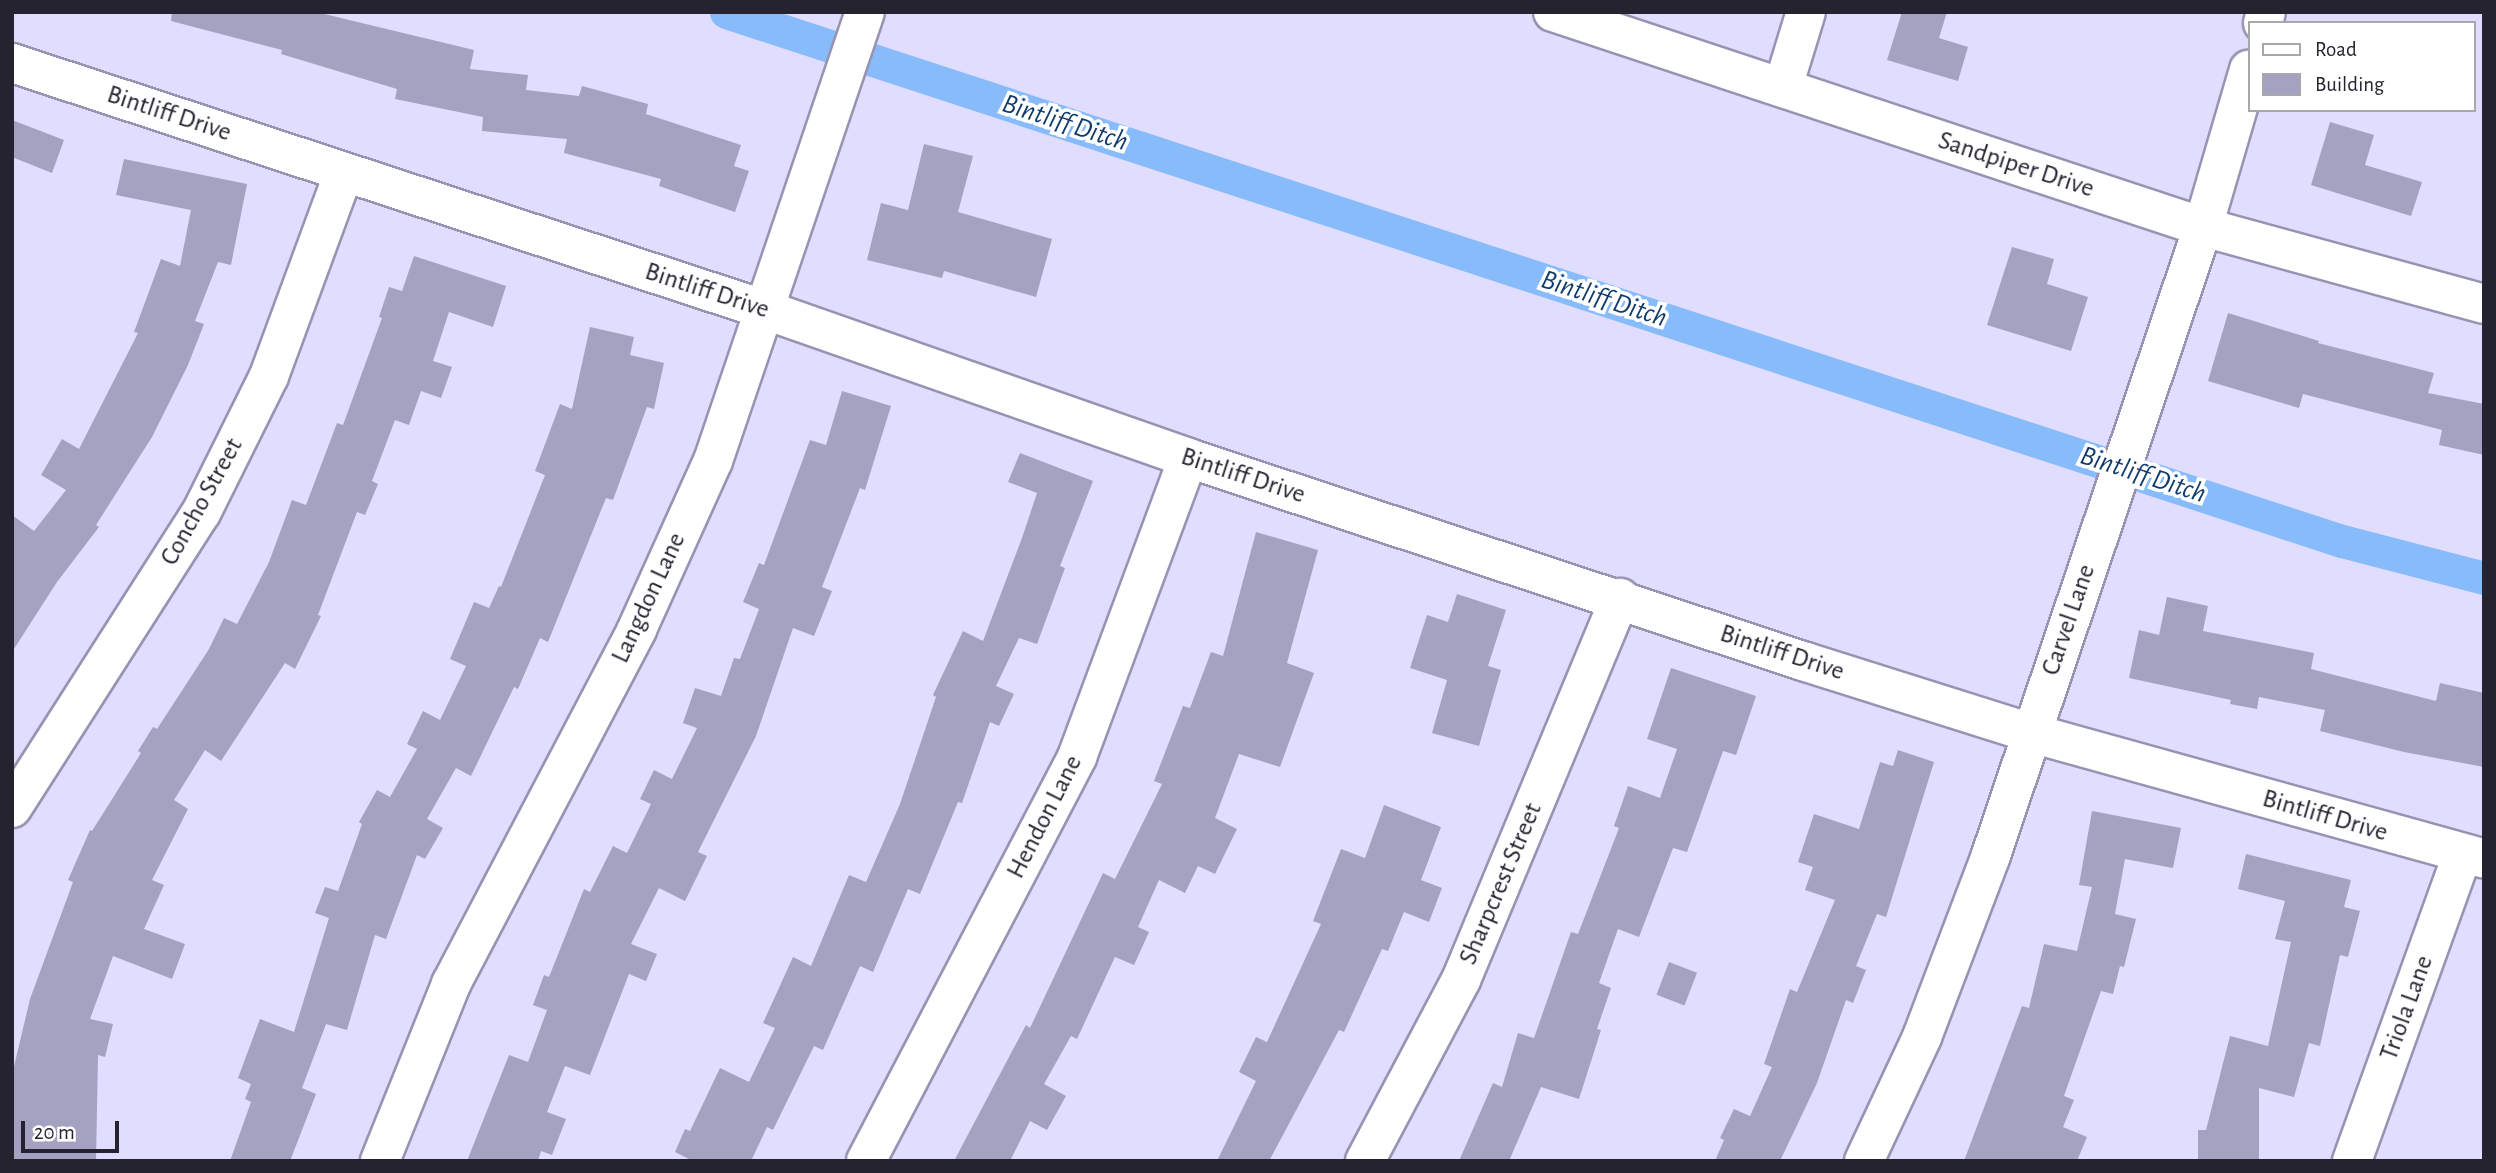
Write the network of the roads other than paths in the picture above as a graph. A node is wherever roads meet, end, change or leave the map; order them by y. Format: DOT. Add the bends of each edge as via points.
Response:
graph roads {
  1 [pos="865,12"];
  2 [pos="1553,12"];
  3 [pos="1806,12"];
  4 [pos="12,63"];
  5 [pos="2248,73"];
  6 [pos="1783,87"];
  7 [pos="344,172"];
  8 [pos="2203,227"];
  9 [pos="2484,304"];
  10 [pos="766,310"];
  11 [pos="1188,458"];
  12 [pos="1620,598"];
  13 [pos="2031,733"];
  14 [pos="12,808"];
  15 [pos="2473,857"];
  16 [pos="380,1161"];
  17 [pos="866,1161"];
  18 [pos="1365,1161"];
  19 [pos="1864,1161"];
  20 [pos="2352,1161"];
  1 -- 10 [label="street, Langdon Lane"];
  2 -- 6 [label="street, Sandpiper Drive"];
  3 -- 6 [label="street"];
  4 -- 7 [label="street, Bintliff Drive"];
  5 -- 8 [label="street, Carvel Lane"];
  6 -- 8 [label="street, Sandpiper Drive"];
  7 -- 10 [label="street, Bintliff Drive"];
  7 -- 14 [label="street, Concho Street" via="269,376 201,513"];
  8 -- 9 [label="street, Sandpiper Drive"];
  8 -- 13 [label="street, Carvel Lane"];
  10 -- 11 [label="street, Bintliff Drive"];
  10 -- 16 [label="street, Langdon Lane" via="713,461 637,629 451,984"];
  11 -- 12 [label="street, Bintliff Drive"];
  11 -- 17 [label="street, Hendon Lane" via="1077,757"];
  12 -- 13 [label="street, Bintliff Drive"];
  12 -- 18 [label="street, Sharpcrest Street" via="1461,980"];
  13 -- 15 [label="street, Bintliff Drive"];
  13 -- 19 [label="street, Carvel Lane" via="1991,855 1922,1037"];
  15 -- 20 [label="street, Triola Lane"];
}
